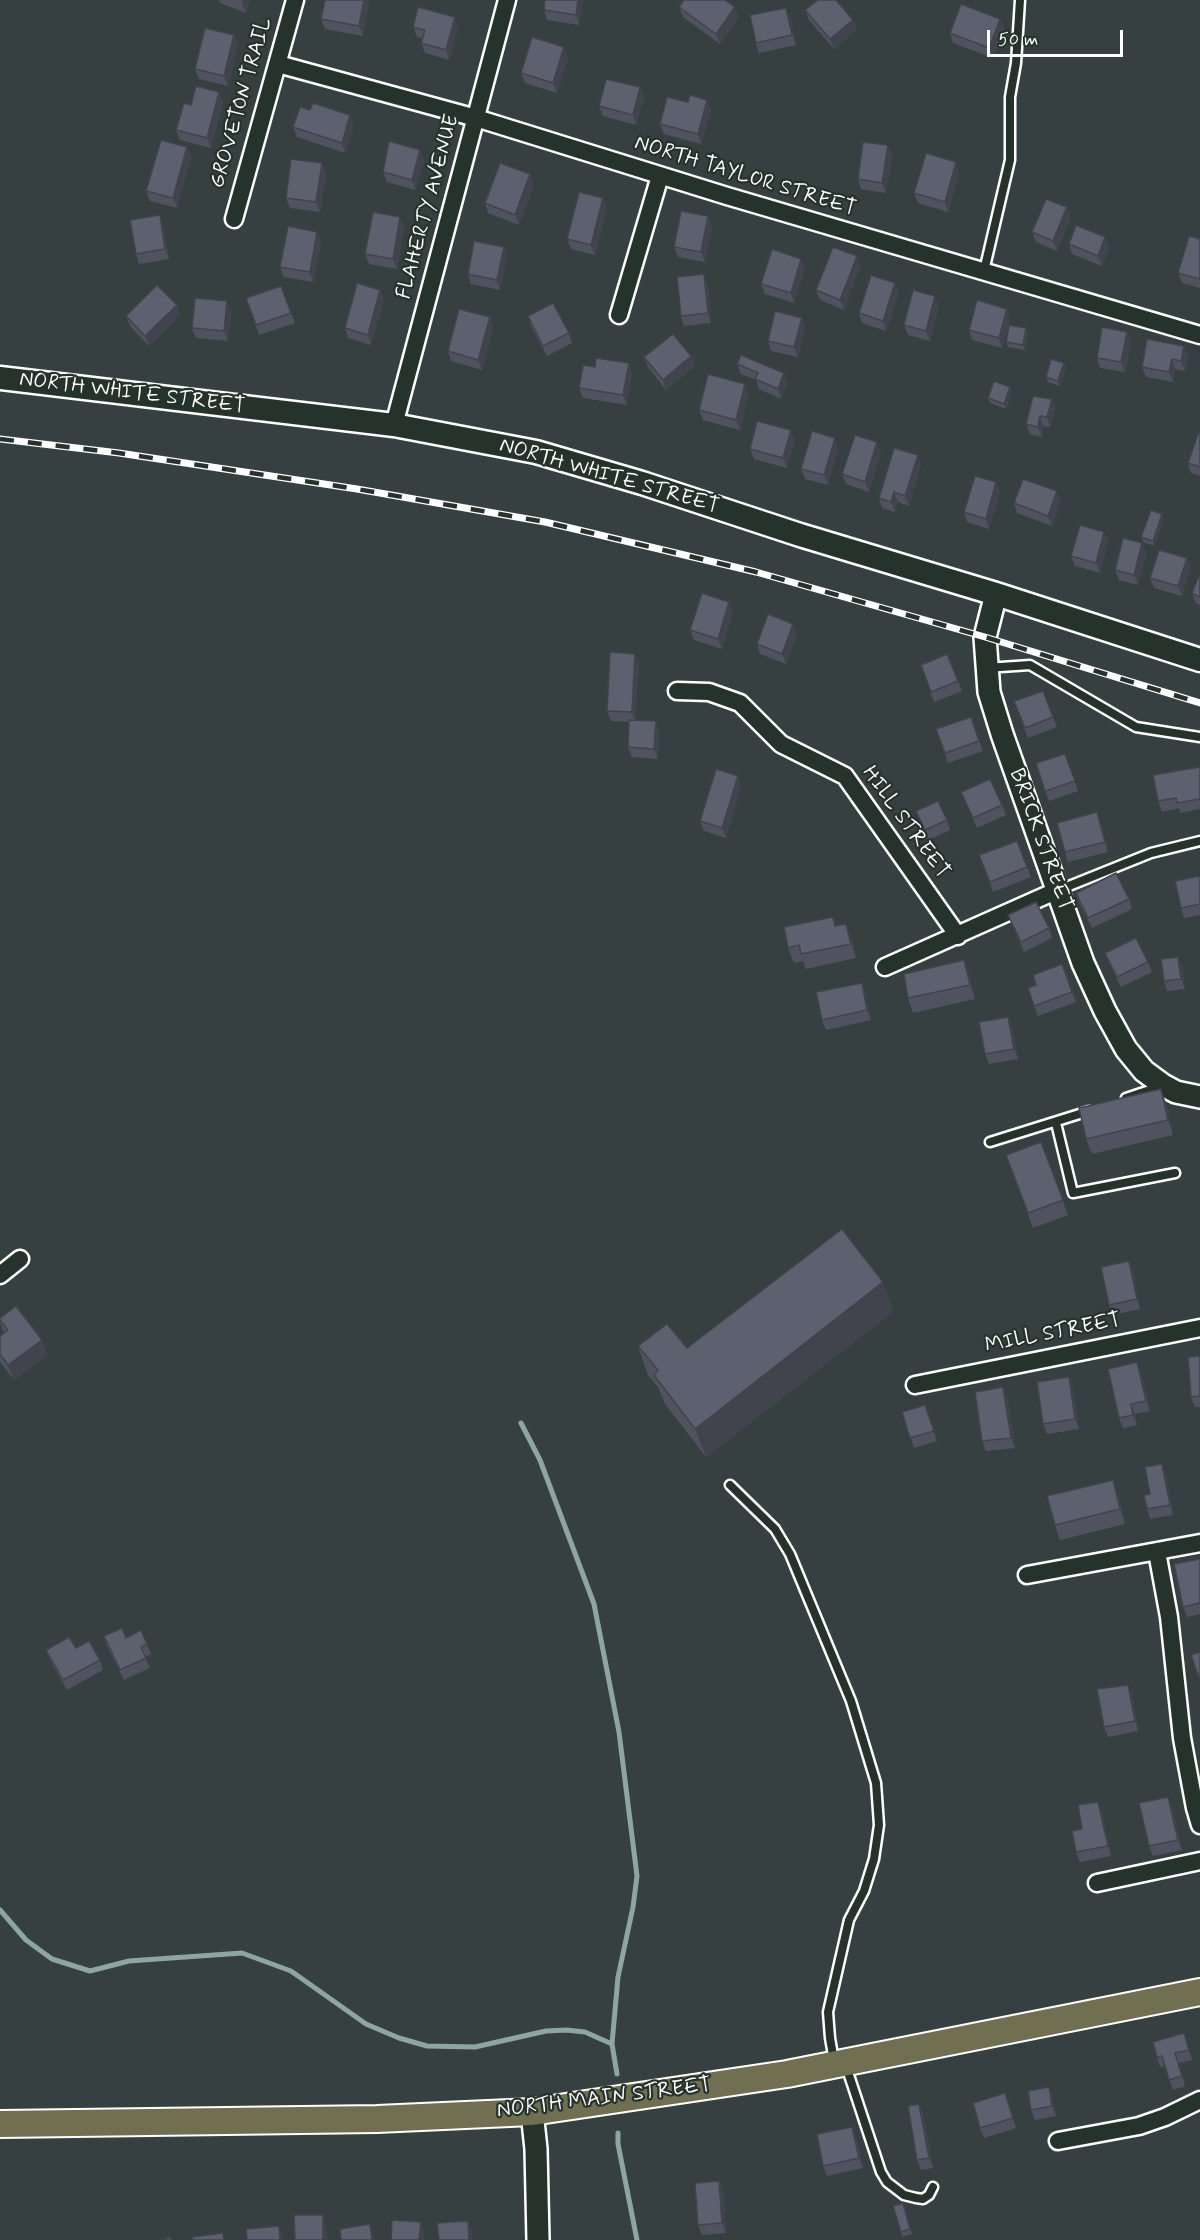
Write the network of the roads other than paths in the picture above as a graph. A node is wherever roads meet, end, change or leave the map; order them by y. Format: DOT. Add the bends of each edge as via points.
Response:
graph roads {
  1 [pos="295,0"];
  2 [pos="507,0"];
  3 [pos="1020,0"];
  4 [pos="278,64"];
  5 [pos="476,118"];
  6 [pos="660,176"];
  7 [pos="234,219"];
  8 [pos="984,271"];
  9 [pos="620,315"];
  10 [pos="1200,335"];
  11 [pos="0,378"];
  12 [pos="394,425"];
  13 [pos="996,594"];
  14 [pos="1200,660"];
  15 [pos="986,668"];
  16 [pos="677,690"];
  17 [pos="1200,737"];
  18 [pos="1200,841"];
  19 [pos="1058,890"];
  20 [pos="958,936"];
  21 [pos="885,967"];
  22 [pos="1163,1085"];
  23 [pos="1200,1097"];
  24 [pos="1120,1100"];
  25 [pos="1099,1108"];
  26 [pos="1056,1123"];
  27 [pos="990,1142"];
  28 [pos="1175,1173"];
  29 [pos="20,1259"];
  30 [pos="0,1275"];
  31 [pos="1200,1328"];
  32 [pos="915,1385"];
  33 [pos="730,1485"];
  34 [pos="1200,1543"];
  35 [pos="1157,1552"];
  36 [pos="1027,1575"];
  37 [pos="1200,1825"];
  38 [pos="1200,1862"];
  39 [pos="1096,1883"];
  40 [pos="1200,1992"];
  41 [pos="839,2063"];
  42 [pos="1200,2100"];
  43 [pos="532,2112"];
  44 [pos="0,2124"];
  45 [pos="1058,2141"];
  46 [pos="933,2187"];
  47 [pos="538,2240"];
  1 -- 4 [label="street, GROVETON TRAIL"];
  2 -- 5 [label="street, FLAHERTY AVENUE"];
  3 -- 8 [label="lane" via="1010,97 1010,160"];
  4 -- 5 [label="street, NORTH TAYLOR STREET"];
  4 -- 7 [label="street, GROVETON TRAIL"];
  5 -- 6 [label="street, NORTH TAYLOR STREET"];
  5 -- 12 [label="street, FLAHERTY AVENUE"];
  6 -- 8 [label="street, NORTH TAYLOR STREET"];
  6 -- 9 [label="street"];
  8 -- 10 [label="street, NORTH TAYLOR STREET"];
  11 -- 12 [label="main road, NORTH WHITE STREET"];
  12 -- 13 [label="main road, NORTH WHITE STREET" via="536,452"];
  13 -- 14 [label="main road, NORTH WHITE STREET"];
  13 -- 15 [label="street, BRICK STREET" via="985,637"];
  15 -- 17 [label="lane" via="1030,665 1137,727"];
  15 -- 19 [label="street, BRICK STREET" via="1002,734"];
  16 -- 20 [label="street, HILL STREET" via="709,692 740,703 781,744 845,776"];
  18 -- 19 [label="lane" via="1151,853"];
  19 -- 20 [label="street"];
  19 -- 22 [label="street, BRICK STREET" via="1083,963 1105,1011 1126,1049 1144,1071"];
  20 -- 21 [label="street"];
  22 -- 23 [label="street, BRICK STREET"];
  22 -- 24 [label="lane"];
  25 -- 26 [label="lane"];
  26 -- 27 [label="lane"];
  26 -- 28 [label="lane" via="1073,1193"];
  29 -- 30 [label="street"];
  31 -- 32 [label="street, MILL STREET"];
  33 -- 41 [label="lane" via="775,1529 790,1554 850,1701 876,1783 879,1825 874,1859 849,1920 828,2012 830,2038"];
  34 -- 35 [label="street"];
  35 -- 36 [label="street"];
  35 -- 37 [label="street" via="1169,1617 1182,1738"];
  38 -- 39 [label="street"];
  40 -- 41 [label="main road, NORTH MAIN STREET"];
  41 -- 43 [label="main road, NORTH MAIN STREET"];
  41 -- 46 [label="lane" via="887,2182 904,2196 922,2199"];
  42 -- 45 [label="street" via="1139,2126"];
  43 -- 44 [label="main road, NORTH MAIN STREET" via="377,2119"];
  43 -- 47 [label="street"];
}
